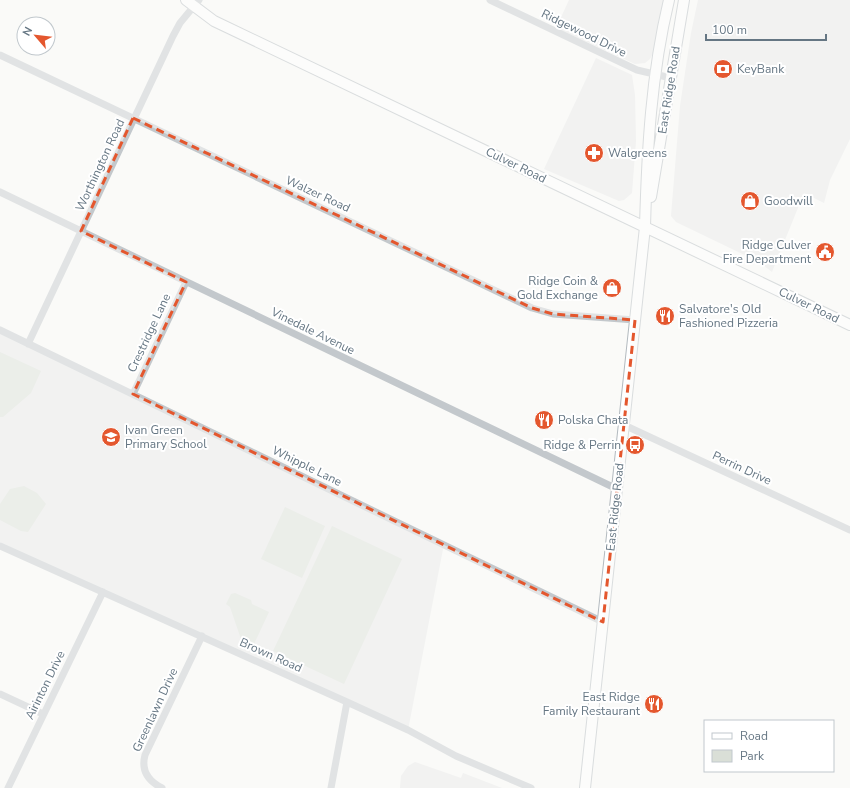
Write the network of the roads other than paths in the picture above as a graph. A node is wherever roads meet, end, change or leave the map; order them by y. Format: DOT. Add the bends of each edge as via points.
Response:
graph roads {
  1 [pos="186,0"];
  2 [pos="490,0"];
  3 [pos="669,0"];
  4 [pos="684,0"];
  5 [pos="197,4"];
  6 [pos="0,55"];
  7 [pos="655,75"];
  8 [pos="671,78"];
  9 [pos="133,118"];
  10 [pos="0,192"];
  11 [pos="645,227"];
  12 [pos="81,231"];
  13 [pos="186,282"];
  14 [pos="635,320"];
  15 [pos="850,325"];
  16 [pos="0,330"];
  17 [pos="28,344"];
  18 [pos="133,394"];
  19 [pos="624,425"];
  20 [pos="617,489"];
  21 [pos="850,530"];
  22 [pos="0,546"];
  23 [pos="103,592"];
  24 [pos="603,622"];
  25 [pos="202,636"];
  26 [pos="0,694"];
  27 [pos="347,702"];
  28 [pos="43,714"];
  29 [pos="8,788"];
  30 [pos="162,788"];
  31 [pos="331,788"];
  32 [pos="531,788"];
  33 [pos="586,788"];
  1 -- 5 [label="main road, Culver Road"];
  2 -- 7 [label="street, Ridgewood Drive" via="622,64"];
  3 -- 7 [label="main road, East Ridge Road"];
  4 -- 8 [label="main road, East Ridge Road"];
  5 -- 9 [label="street, Worthington Road" via="180,23"];
  5 -- 11 [label="main road, Culver Road" via="214,21"];
  6 -- 9 [label="street, Walzer Road"];
  7 -- 8 [label="street, Ridgewood Drive"];
  7 -- 11 [label="main road, East Ridge Road" via="647,154"];
  8 -- 11 [label="main road, East Ridge Road"];
  9 -- 12 [label="street, Worthington Road"];
  9 -- 14 [label="street, Walzer Road" via="532,308 553,314"];
  10 -- 12 [label="street, Vinedale Avenue"];
  11 -- 14 [label="main road, East Ridge Road"];
  11 -- 15 [label="main road, Culver Road"];
  12 -- 13 [label="street, Vinedale Avenue"];
  12 -- 17 [label="street, Worthington Road"];
  13 -- 18 [label="street, Crestridge Lane"];
  13 -- 20 [label="street, Vinedale Avenue"];
  14 -- 19 [label="main road, East Ridge Road"];
  16 -- 17 [label="street, Whipple Lane"];
  17 -- 18 [label="street, Whipple Lane"];
  18 -- 24 [label="street, Whipple Lane"];
  19 -- 20 [label="main road, East Ridge Road"];
  19 -- 21 [label="street, Perrin Drive"];
  20 -- 24 [label="main road, East Ridge Road"];
  22 -- 23 [label="street, Brown Road"];
  23 -- 25 [label="street, Brown Road"];
  23 -- 28 [label="street, Airinton Drive"];
  24 -- 33 [label="main road, East Ridge Road"];
  25 -- 27 [label="street, Brown Road"];
  25 -- 30 [label="street, Greenlawn Drive" via="145,755 145,774"];
  26 -- 28 [label="street"];
  27 -- 31 [label="street"];
  27 -- 32 [label="street, Brown Road" via="456,756"];
  28 -- 29 [label="street, Airinton Drive"];
}
